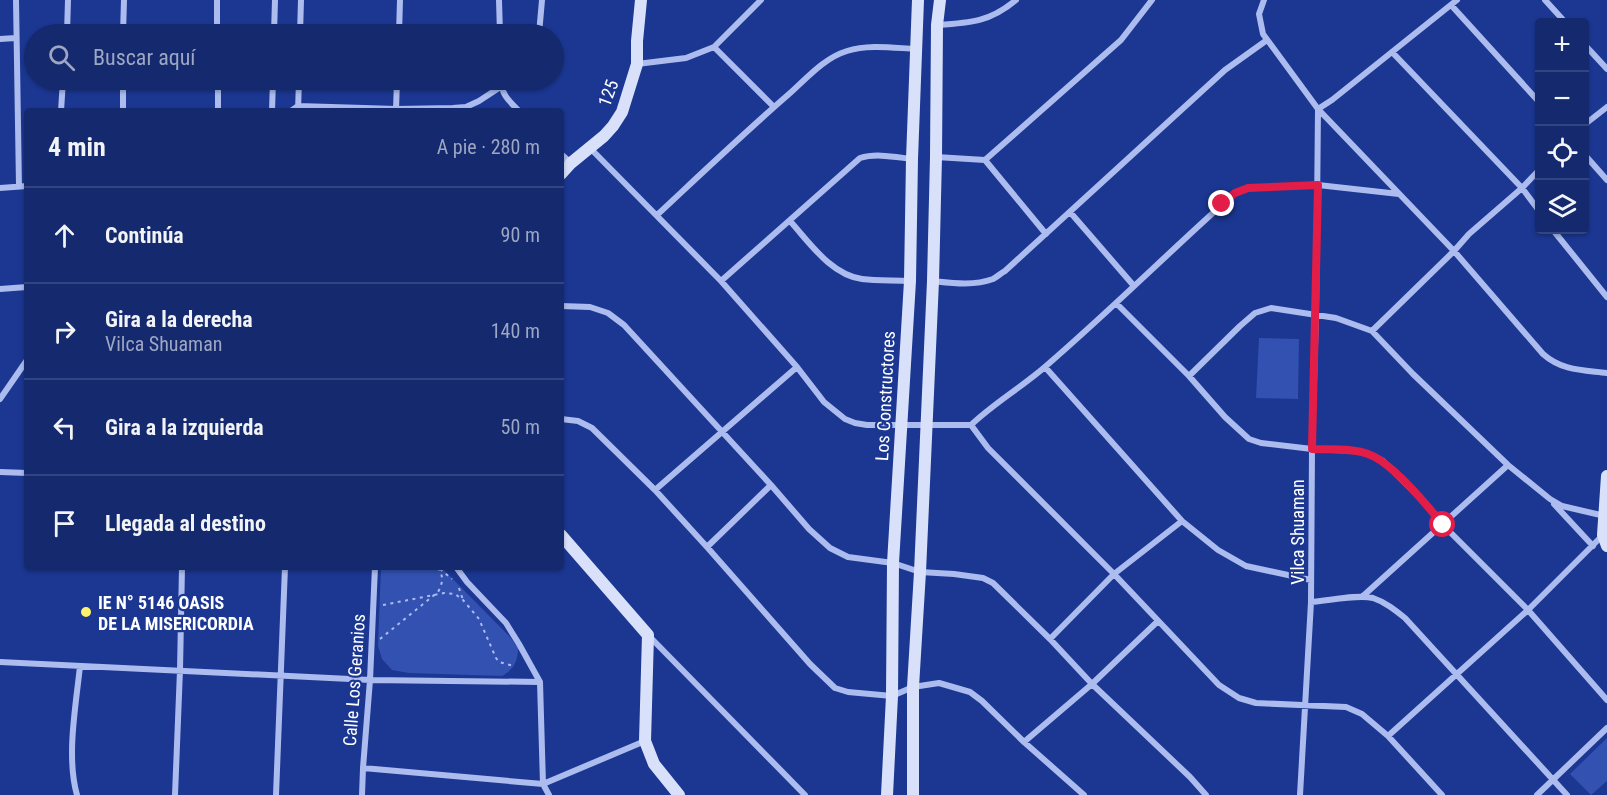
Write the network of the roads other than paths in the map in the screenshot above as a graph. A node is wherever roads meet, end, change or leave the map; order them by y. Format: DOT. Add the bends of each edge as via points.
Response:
graph roads {
  1 [pos="16,0"];
  2 [pos="68,0"];
  3 [pos="124,0"];
  4 [pos="217,0"];
  5 [pos="275,0"];
  6 [pos="301,0"];
  7 [pos="400,0"];
  8 [pos="499,0"];
  9 [pos="542,0"];
  10 [pos="641,0"];
  11 [pos="761,0"];
  12 [pos="918,0"];
  13 [pos="940,0"];
  14 [pos="1016,0"];
  15 [pos="1152,0"];
  16 [pos="1264,0"];
  17 [pos="1545,0"];
  18 [pos="1454,2"];
  19 [pos="1561,18"];
  20 [pos="67,24"];
  21 [pos="123,24"];
  22 [pos="217,24"];
  23 [pos="274,24"];
  24 [pos="300,24"];
  25 [pos="399,24"];
  26 [pos="500,24"];
  27 [pos="540,24"];
  28 [pos="937,26"];
  29 [pos="16,38"];
  30 [pos="0,39"];
  31 [pos="1267,40"];
  32 [pos="714,47"];
  33 [pos="916,49"];
  34 [pos="1589,49"];
  35 [pos="1392,52"];
  36 [pos="637,64"];
  37 [pos="1607,69"];
  38 [pos="62,90"];
  39 [pos="123,90"];
  40 [pos="218,90"];
  41 [pos="273,90"];
  42 [pos="299,90"];
  43 [pos="397,90"];
  44 [pos="492,90"];
  45 [pos="503,90"];
  46 [pos="1535,98"];
  47 [pos="774,107"];
  48 [pos="1607,107"];
  49 [pos="61,108"];
  50 [pos="123,108"];
  51 [pos="218,108"];
  52 [pos="272,108"];
  53 [pos="298,108"];
  54 [pos="396,108"];
  55 [pos="443,108"];
  56 [pos="516,108"];
  57 [pos="1318,109"];
  58 [pos="1589,121"];
  59 [pos="590,147"];
  60 [pos="564,157"];
  61 [pos="936,157"];
  62 [pos="912,159"];
  63 [pos="985,160"];
  64 [pos="1589,160"];
  65 [pos="571,163"];
  66 [pos="564,171"];
  67 [pos="1535,173"];
  68 [pos="1607,180"];
  69 [pos="1318,185"];
  70 [pos="23,186"];
  71 [pos="0,188"];
  72 [pos="1522,188"];
  73 [pos="1400,194"];
  74 [pos="1535,206"];
  75 [pos="1070,212"];
  76 [pos="657,215"];
  77 [pos="790,221"];
  78 [pos="1046,234"];
  79 [pos="1556,234"];
  80 [pos="1454,251"];
  81 [pos="721,281"];
  82 [pos="910,281"];
  83 [pos="933,281"];
  84 [pos="1134,286"];
  85 [pos="24,287"];
  86 [pos="0,289"];
  87 [pos="1607,297"];
  88 [pos="1116,303"];
  89 [pos="564,306"];
  90 [pos="1316,315"];
  91 [pos="1372,331"];
  92 [pos="797,367"];
  93 [pos="1045,367"];
  94 [pos="24,368"];
  95 [pos="1607,373"];
  96 [pos="1189,376"];
  97 [pos="0,399"];
  98 [pos="564,419"];
  99 [pos="926,424"];
  100 [pos="971,425"];
  101 [pos="901,426"];
  102 [pos="722,432"];
  103 [pos="1312,449"];
  104 [pos="1508,465"];
  105 [pos="0,472"];
  106 [pos="24,473"];
  107 [pos="1607,476"];
  108 [pos="771,485"];
  109 [pos="655,490"];
  110 [pos="1550,499"];
  111 [pos="1605,516"];
  112 [pos="1182,521"];
  113 [pos="1443,525"];
  114 [pos="564,538"];
  115 [pos="1605,540"];
  116 [pos="1593,546"];
  117 [pos="708,547"];
  118 [pos="893,563"];
  119 [pos="182,570"];
  120 [pos="285,570"];
  121 [pos="375,570"];
  122 [pos="458,570"];
  123 [pos="920,572"];
  124 [pos="1114,574"];
  125 [pos="1311,580"];
  126 [pos="1363,596"];
  127 [pos="1311,602"];
  128 [pos="1528,610"];
  129 [pos="1158,621"];
  130 [pos="648,635"];
  131 [pos="1050,639"];
  132 [pos="0,662"];
  133 [pos="80,666"];
  134 [pos="180,670"];
  135 [pos="1455,674"];
  136 [pos="281,676"];
  137 [pos="370,680"];
  138 [pos="540,682"];
  139 [pos="1092,684"];
  140 [pos="913,687"];
  141 [pos="892,696"];
  142 [pos="1607,700"];
  143 [pos="1305,705"];
  144 [pos="1607,728"];
  145 [pos="1388,736"];
  146 [pos="645,741"];
  147 [pos="1024,742"];
  148 [pos="363,768"];
  149 [pos="1554,780"];
  150 [pos="543,784"];
  151 [pos="77,795"];
  152 [pos="175,795"];
  153 [pos="276,795"];
  154 [pos="362,795"];
  155 [pos="549,795"];
  156 [pos="679,795"];
  157 [pos="806,795"];
  158 [pos="887,795"];
  159 [pos="914,795"];
  160 [pos="1084,795"];
  161 [pos="1206,795"];
  162 [pos="1300,795"];
  163 [pos="1442,795"];
  164 [pos="1537,795"];
  165 [pos="1567,795"];
  1 -- 29 [label="street"];
  2 -- 20 [label="street"];
  3 -- 21 [label="street"];
  4 -- 22 [label="street"];
  5 -- 23 [label="street"];
  6 -- 24 [label="street"];
  7 -- 25 [label="street"];
  8 -- 26 [label="street"];
  9 -- 27 [label="street"];
  10 -- 36 [label="main road, 125"];
  11 -- 32 [label="street"];
  12 -- 33 [label="main road, Los Constructores"];
  13 -- 28 [label="main road"];
  14 -- 28 [label="street" via="981,21"];
  15 -- 63 [label="street" via="1121,40"];
  16 -- 31 [label="street" via="1259,14"];
  17 -- 19 [label="street"];
  18 -- 35 [label="street"];
  18 -- 46 [label="street"];
  28 -- 61 [label="main road"];
  29 -- 30 [label="street"];
  29 -- 70 [label="street"];
  31 -- 57 [label="street"];
  31 -- 75 [label="street" via="1225,69"];
  32 -- 36 [label="street" via="686,58"];
  32 -- 47 [label="street"];
  33 -- 47 [label="street" via="870,47 846,51 824,63"];
  33 -- 62 [label="main road, Los Constructores"];
  34 -- 37 [label="street"];
  35 -- 57 [label="street"];
  35 -- 72 [label="street"];
  36 -- 59 [label="main road, 125" via="622,112 609,131"];
  38 -- 49 [label="street"];
  39 -- 50 [label="street"];
  40 -- 51 [label="street"];
  41 -- 52 [label="street"];
  42 -- 53 [label="street"];
  43 -- 54 [label="street"];
  44 -- 55 [label="street" via="466,107"];
  45 -- 56 [label="street"];
  47 -- 76 [label="street"];
  48 -- 58 [label="street"];
  57 -- 69 [label="street, Vilca Shuaman"];
  57 -- 73 [label="street"];
  59 -- 65 [label="main road, 125"];
  59 -- 76 [label="street"];
  60 -- 65 [label="street"];
  61 -- 63 [label="street"];
  61 -- 83 [label="main road"];
  62 -- 77 [label="street" via="860,158"];
  62 -- 82 [label="main road, Los Constructores"];
  63 -- 78 [label="street"];
  64 -- 68 [label="street"];
  65 -- 66 [label="main road, 125"];
  67 -- 72 [label="street"];
  69 -- 73 [label="street"];
  69 -- 84 [label="street" via="1248,188 1235,193"];
  69 -- 90 [label="street, Vilca Shuaman"];
  70 -- 71 [label="street"];
  72 -- 74 [label="street"];
  72 -- 80 [label="street"];
  73 -- 80 [label="street"];
  75 -- 78 [label="street"];
  75 -- 84 [label="street"];
  76 -- 81 [label="street"];
  77 -- 81 [label="street"];
  77 -- 82 [label="street" via="824,258 845,274 861,279"];
  78 -- 83 [label="street" via="993,279 968,283"];
  79 -- 87 [label="street"];
  80 -- 91 [label="street"];
  80 -- 95 [label="street" via="1551,361 1560,366"];
  81 -- 92 [label="street"];
  82 -- 101 [label="main road, Los Constructores"];
  83 -- 99 [label="main road"];
  84 -- 88 [label="street"];
  85 -- 86 [label="street"];
  88 -- 93 [label="street"];
  88 -- 96 [label="street"];
  89 -- 102 [label="street" via="590,306 624,325"];
  90 -- 91 [label="street"];
  90 -- 96 [label="street" via="1271,308 1256,313"];
  90 -- 103 [label="street, Vilca Shuaman"];
  91 -- 104 [label="street"];
  92 -- 101 [label="street" via="824,402 845,419"];
  92 -- 102 [label="street"];
  93 -- 100 [label="street"];
  93 -- 112 [label="street"];
  94 -- 97 [label="street"];
  96 -- 103 [label="street" via="1249,439 1261,444"];
  98 -- 109 [label="street" via="592,428"];
  99 -- 100 [label="street"];
  99 -- 101 [label="street"];
  99 -- 123 [label="main road"];
  100 -- 124 [label="street" via="988,448"];
  101 -- 118 [label="main road, Los Constructores"];
  102 -- 108 [label="street"];
  102 -- 109 [label="street"];
  103 -- 113 [label="street" via="1369,454 1383,461"];
  103 -- 125 [label="street, Vilca Shuaman"];
  104 -- 110 [label="street"];
  104 -- 113 [label="street"];
  105 -- 106 [label="street"];
  107 -- 111 [label="main road"];
  108 -- 117 [label="street"];
  108 -- 118 [label="street" via="820,540 839,554"];
  109 -- 117 [label="street"];
  110 -- 111 [label="street" via="1562,506"];
  110 -- 116 [label="street"];
  111 -- 115 [label="main road"];
  112 -- 124 [label="street"];
  112 -- 125 [label="street" via="1218,550 1246,566"];
  113 -- 126 [label="street"];
  113 -- 128 [label="street"];
  114 -- 130 [label="main road"];
  115 -- 116 [label="street"];
  116 -- 128 [label="street"];
  117 -- 141 [label="street" via="835,688"];
  118 -- 123 [label="street"];
  118 -- 141 [label="main road, Los Constructores"];
  119 -- 134 [label="street"];
  120 -- 136 [label="street"];
  121 -- 137 [label="street, Calle Los Geranios"];
  122 -- 138 [label="street" via="506,623"];
  123 -- 131 [label="street" via="993,583"];
  123 -- 140 [label="main road"];
  124 -- 129 [label="street"];
  124 -- 131 [label="street"];
  125 -- 127 [label="street, Vilca Shuaman"];
  126 -- 127 [label="street"];
  126 -- 135 [label="street" via="1389,606 1405,618"];
  127 -- 143 [label="street, Vilca Shuaman"];
  128 -- 135 [label="street"];
  128 -- 142 [label="street"];
  129 -- 139 [label="street"];
  129 -- 143 [label="street" via="1228,692 1256,703"];
  130 -- 146 [label="main road"];
  130 -- 157 [label="street"];
  131 -- 139 [label="street"];
  132 -- 133 [label="street"];
  133 -- 134 [label="street"];
  133 -- 151 [label="street" via="73,748"];
  134 -- 136 [label="street"];
  134 -- 152 [label="street"];
  135 -- 145 [label="street"];
  135 -- 149 [label="street"];
  136 -- 137 [label="street"];
  136 -- 153 [label="street"];
  137 -- 138 [label="street"];
  137 -- 148 [label="street, Calle Los Geranios"];
  138 -- 150 [label="street"];
  139 -- 147 [label="street"];
  139 -- 161 [label="street"];
  140 -- 141 [label="street"];
  140 -- 147 [label="street" via="939,683 970,692"];
  140 -- 159 [label="main road"];
  141 -- 158 [label="main road, Los Constructores"];
  143 -- 145 [label="street" via="1346,707 1362,714"];
  143 -- 162 [label="street, Vilca Shuaman"];
  144 -- 149 [label="street"];
  145 -- 163 [label="street"];
  146 -- 150 [label="street"];
  146 -- 156 [label="main road" via="654,764"];
  147 -- 160 [label="street"];
  148 -- 150 [label="street"];
  148 -- 154 [label="street, Calle Los Geranios"];
  149 -- 164 [label="street"];
  149 -- 165 [label="street"];
  150 -- 155 [label="street"];
}
